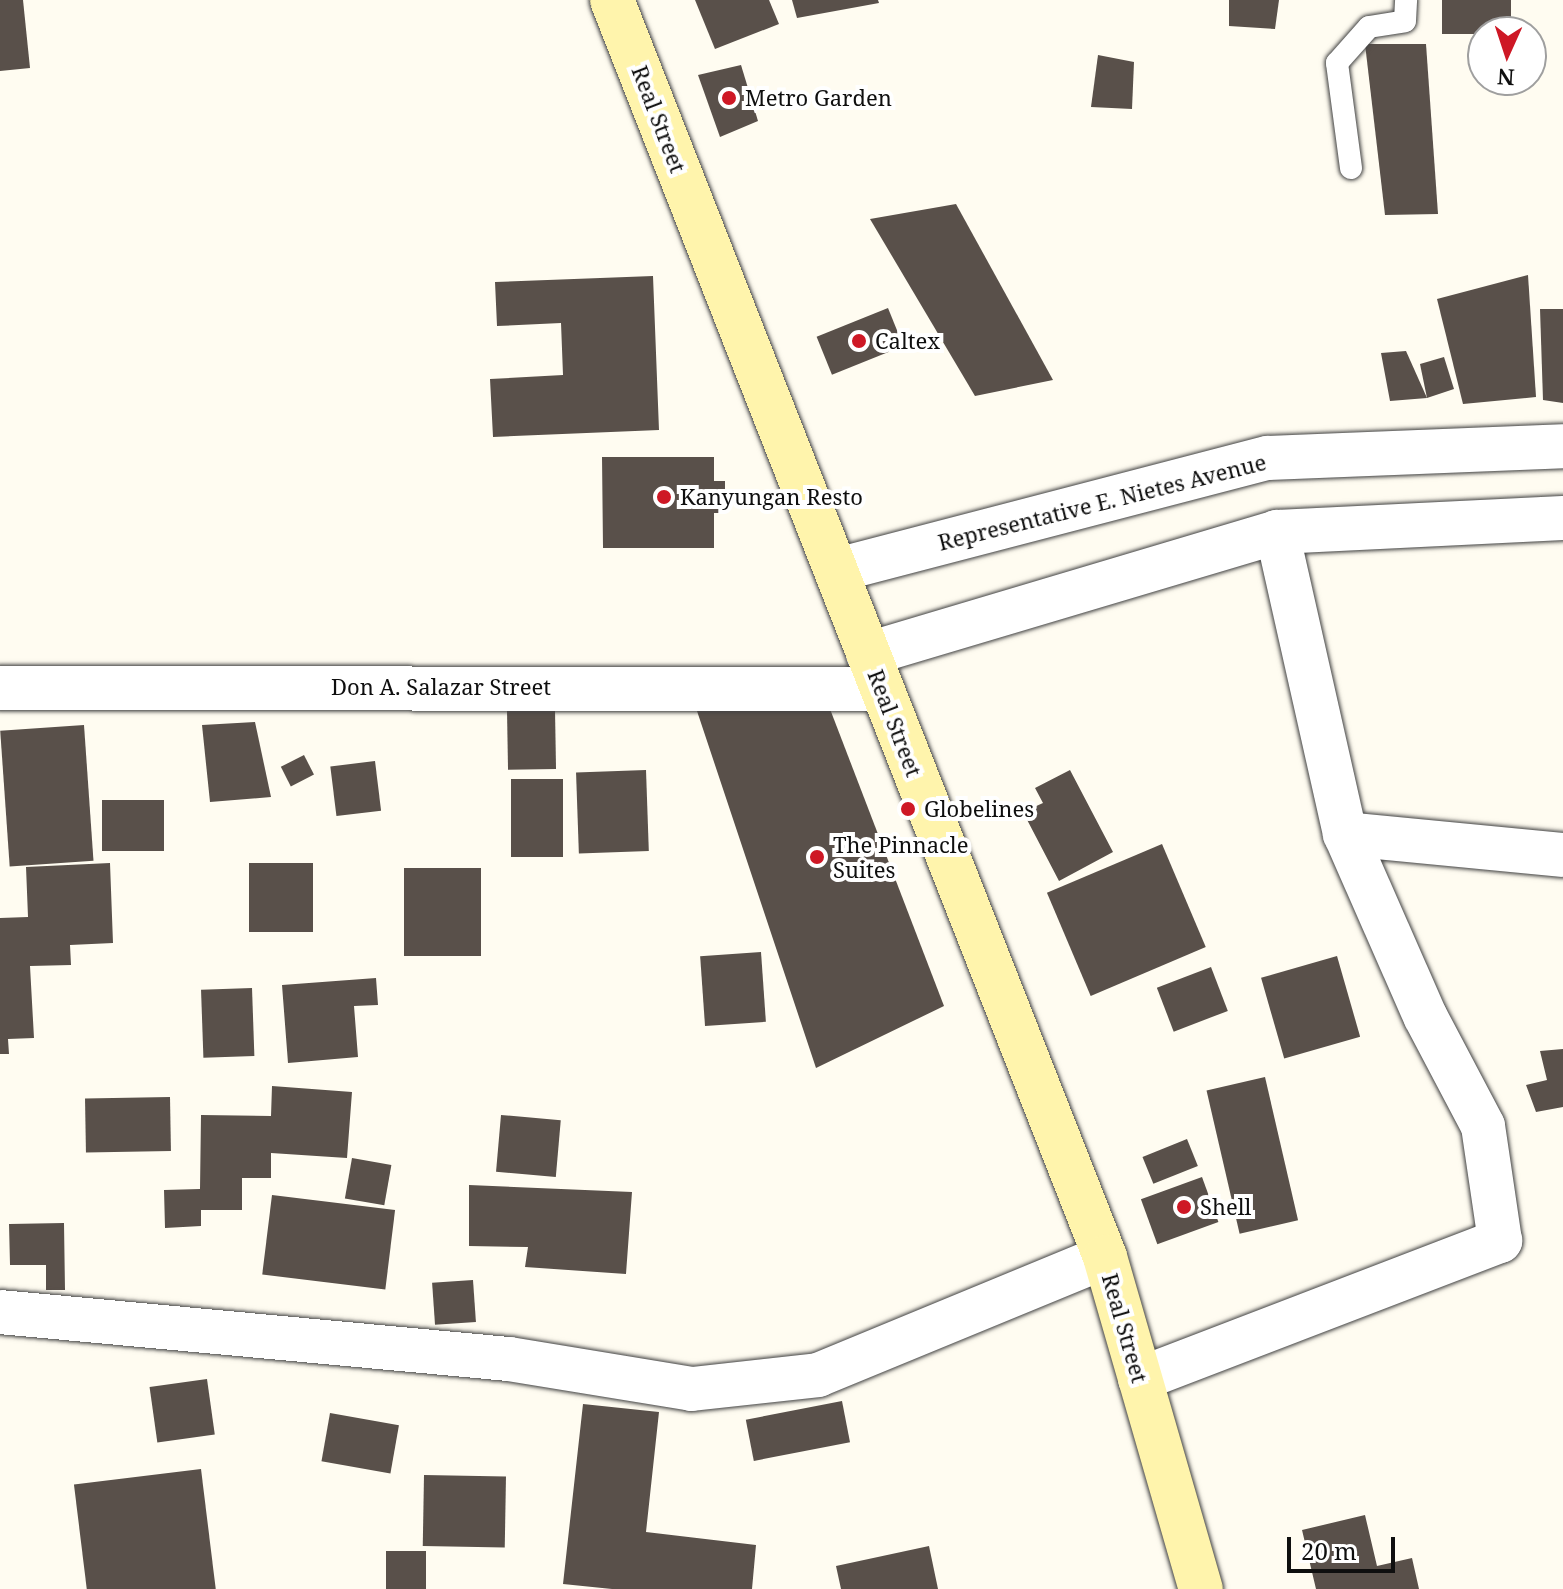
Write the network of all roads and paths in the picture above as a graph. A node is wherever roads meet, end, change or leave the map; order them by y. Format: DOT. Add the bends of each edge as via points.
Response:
graph roads {
  1 [pos="612,0"];
  2 [pos="1406,0"];
  3 [pos="1351,168"];
  4 [pos="1563,446"];
  5 [pos="1563,518"];
  6 [pos="1277,532"];
  7 [pos="837,570"];
  8 [pos="875,671"];
  9 [pos="0,688"];
  10 [pos="1345,834"];
  11 [pos="1563,855"];
  12 [pos="1105,1257"];
  13 [pos="0,1312"];
  14 [pos="1140,1379"];
  15 [pos="1201,1589"];
  1 -- 7 [label="main road, Real Street"];
  2 -- 3 [label="lane" via="1405,21 1369,27 1337,63"];
  4 -- 7 [label="street, Representative E. Nietes Avenue" via="1268,458"];
  5 -- 6 [label="street"];
  6 -- 8 [label="street"];
  6 -- 10 [label="street"];
  7 -- 8 [label="main road, Real Street"];
  8 -- 9 [label="street, Don A. Salazar Street"];
  8 -- 12 [label="main road, Real Street"];
  10 -- 11 [label="street"];
  10 -- 14 [label="street" via="1425,1016 1483,1126 1500,1241"];
  12 -- 13 [label="street" via="818,1375 692,1389 509,1359"];
  12 -- 14 [label="main road, Real Street"];
  14 -- 15 [label="main road, Real Street"];
}
